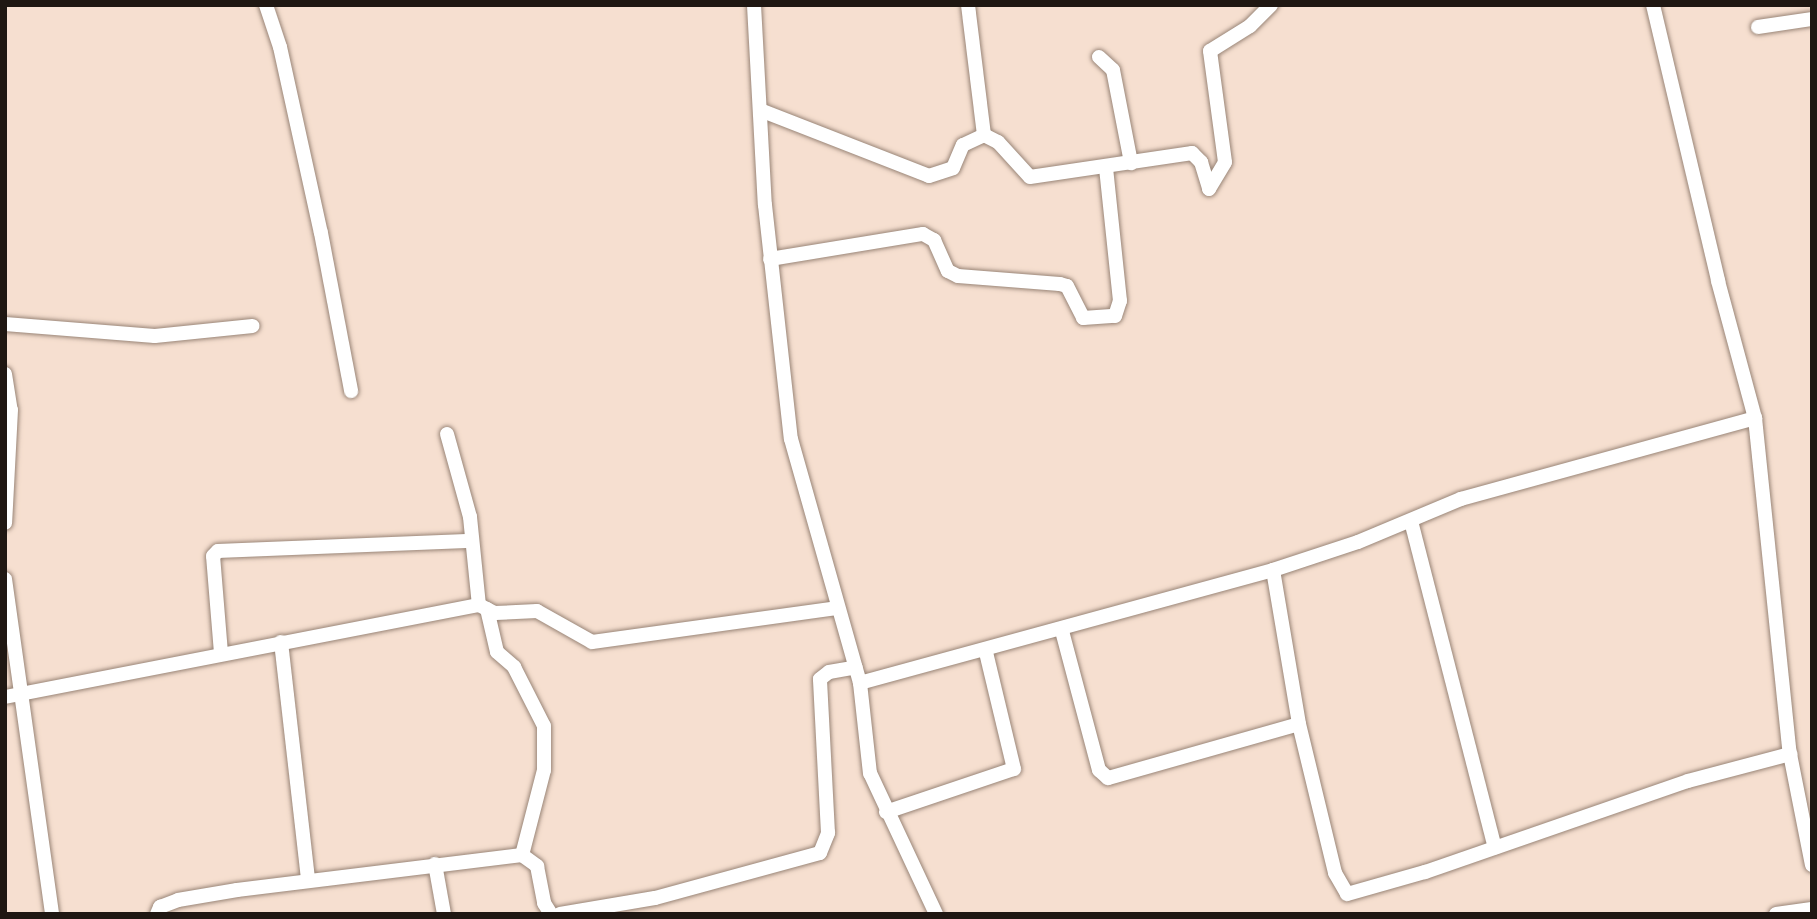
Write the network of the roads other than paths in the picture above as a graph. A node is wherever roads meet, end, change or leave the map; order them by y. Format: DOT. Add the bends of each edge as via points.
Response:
graph roads {
  1 [pos="266,5"];
  2 [pos="754,5"];
  3 [pos="968,5"];
  4 [pos="1271,5"];
  5 [pos="1653,5"];
  6 [pos="1812,19"];
  7 [pos="1758,27"];
  8 [pos="1099,57"];
  9 [pos="760,110"];
  10 [pos="984,135"];
  11 [pos="1131,163"];
  12 [pos="1106,167"];
  13 [pos="770,258"];
  14 [pos="5,324"];
  15 [pos="252,326"];
  16 [pos="5,374"];
  17 [pos="351,391"];
  18 [pos="1755,418"];
  19 [pos="447,434"];
  20 [pos="1411,521"];
  21 [pos="5,523"];
  22 [pos="472,541"];
  23 [pos="1273,570"];
  24 [pos="5,579"];
  25 [pos="483,607"];
  26 [pos="837,608"];
  27 [pos="1062,631"];
  28 [pos="281,642"];
  29 [pos="986,652"];
  30 [pos="221,653"];
  31 [pos="856,667"];
  32 [pos="860,684"];
  33 [pos="24,693"];
  34 [pos="5,697"];
  35 [pos="1299,724"];
  36 [pos="1790,754"];
  37 [pos="886,813"];
  38 [pos="1495,847"];
  39 [pos="522,855"];
  40 [pos="435,863"];
  41 [pos="1812,865"];
  42 [pos="309,880"];
  43 [pos="1812,909"];
  44 [pos="52,914"];
  45 [pos="157,914"];
  46 [pos="443,914"];
  47 [pos="551,914"];
  48 [pos="560,914"];
  49 [pos="936,914"];
  50 [pos="1776,914"];
  1 -- 17 [label="street" via="280,47 321,233"];
  2 -- 9 [label="street"];
  3 -- 10 [label="street"];
  4 -- 11 [label="street" via="1250,26 1210,51 1225,154 1214,188 1206,186 1201,162 1192,153"];
  5 -- 18 [label="street" via="1714,268"];
  6 -- 7 [label="street"];
  8 -- 11 [label="street" via="1113,70"];
  9 -- 10 [label="street" via="929,176 953,168 963,145"];
  9 -- 13 [label="street"];
  10 -- 12 [label="street" via="998,142 1030,177"];
  11 -- 12 [label="street"];
  12 -- 13 [label="street" via="1120,301 1115,316 1083,318 1067,286 1060,284 958,276 948,271 934,240 923,234"];
  13 -- 26 [label="street" via="791,439"];
  14 -- 15 [label="street" via="155,336"];
  16 -- 21 [label="street" via="11,410"];
  18 -- 20 [label="street" via="1461,499"];
  18 -- 36 [label="street"];
  19 -- 22 [label="street" via="466,493"];
  20 -- 23 [label="street"];
  20 -- 38 [label="street"];
  22 -- 25 [label="street"];
  22 -- 30 [label="street" via="218,551 213,556"];
  23 -- 27 [label="street"];
  23 -- 35 [label="street"];
  24 -- 33 [label="street"];
  25 -- 26 [label="street" via="537,611 592,642"];
  25 -- 28 [label="street"];
  25 -- 39 [label="street" via="497,652 514,667 544,726 544,770"];
  26 -- 31 [label="street"];
  27 -- 29 [label="street"];
  27 -- 35 [label="street" via="1099,770 1108,778"];
  28 -- 30 [label="street"];
  28 -- 42 [label="street"];
  29 -- 32 [label="street"];
  29 -- 37 [label="street" via="1014,769"];
  30 -- 33 [label="street"];
  31 -- 32 [label="street"];
  31 -- 48 [label="street" via="829,672 820,679 828,833 820,853 655,898"];
  32 -- 37 [label="street" via="870,773"];
  33 -- 34 [label="street"];
  33 -- 44 [label="street"];
  35 -- 38 [label="street" via="1335,873 1347,894"];
  36 -- 38 [label="street" via="1688,781"];
  36 -- 41 [label="street"];
  37 -- 49 [label="street" via="920,873"];
  39 -- 40 [label="street"];
  39 -- 47 [label="street" via="537,866 544,903"];
  40 -- 42 [label="street"];
  40 -- 46 [label="street"];
  42 -- 45 [label="street" via="178,900 160,907"];
  43 -- 50 [label="street"];
}
